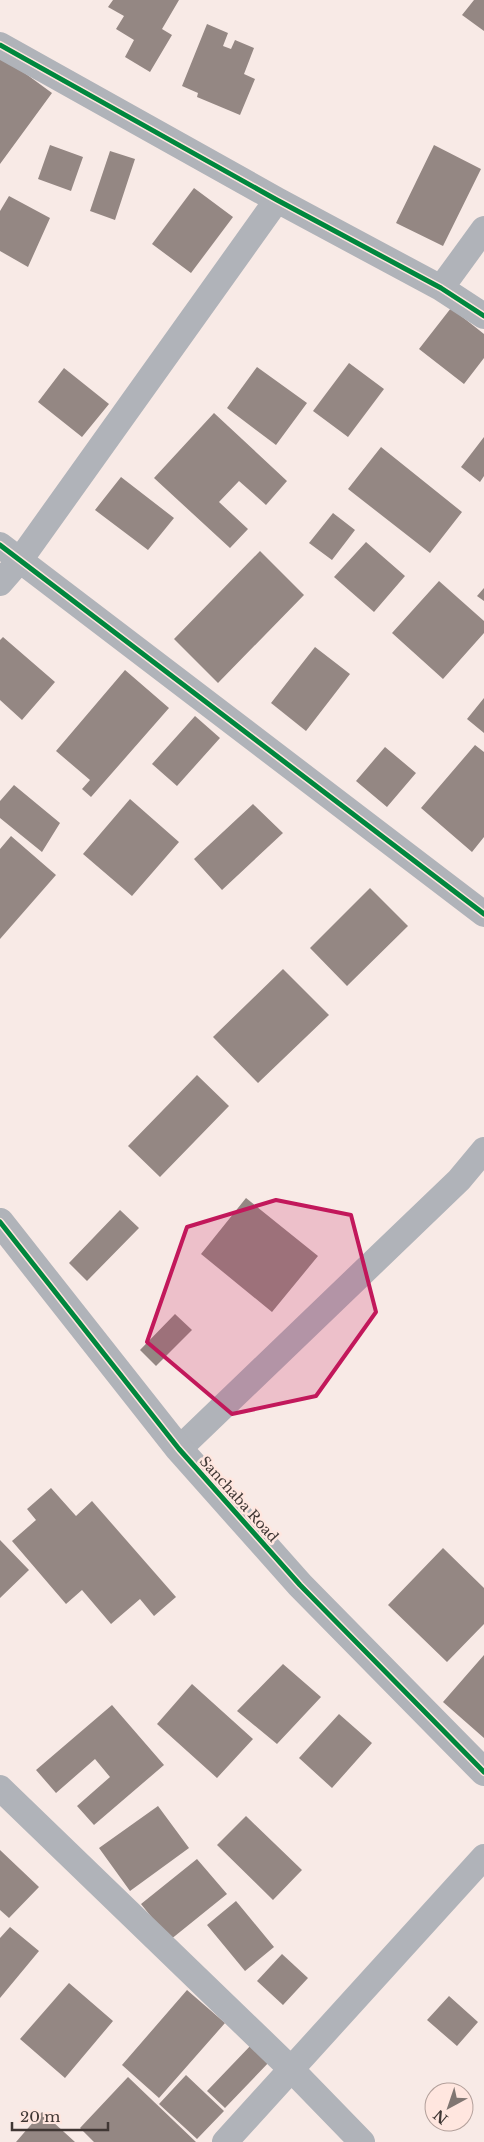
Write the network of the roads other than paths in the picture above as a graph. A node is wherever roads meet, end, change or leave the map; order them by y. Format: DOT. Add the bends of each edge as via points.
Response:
graph roads {
  1 [pos="0,44"];
  2 [pos="277,200"];
  3 [pos="484,229"];
  4 [pos="441,288"];
  5 [pos="484,316"];
  6 [pos="10,553"];
  7 [pos="0,583"];
  8 [pos="484,914"];
  9 [pos="484,1150"];
  10 [pos="0,1222"];
  11 [pos="179,1449"];
  12 [pos="484,1772"];
  13 [pos="0,1788"];
  14 [pos="484,1858"];
  15 [pos="291,2068"];
  16 [pos="225,2142"];
  17 [pos="362,2142"];
  1 -- 2 [label="street"];
  2 -- 4 [label="street"];
  2 -- 6 [label="street"];
  3 -- 4 [label="street"];
  4 -- 5 [label="street"];
  6 -- 7 [label="street"];
  6 -- 8 [label="street"];
  9 -- 11 [label="street" via="459,1180"];
  10 -- 11 [label="street, Sanchaba Road"];
  11 -- 12 [label="street, Sanchaba Road" via="300,1584"];
  13 -- 15 [label="street"];
  14 -- 15 [label="street"];
  15 -- 16 [label="street"];
  15 -- 17 [label="street"];
}
